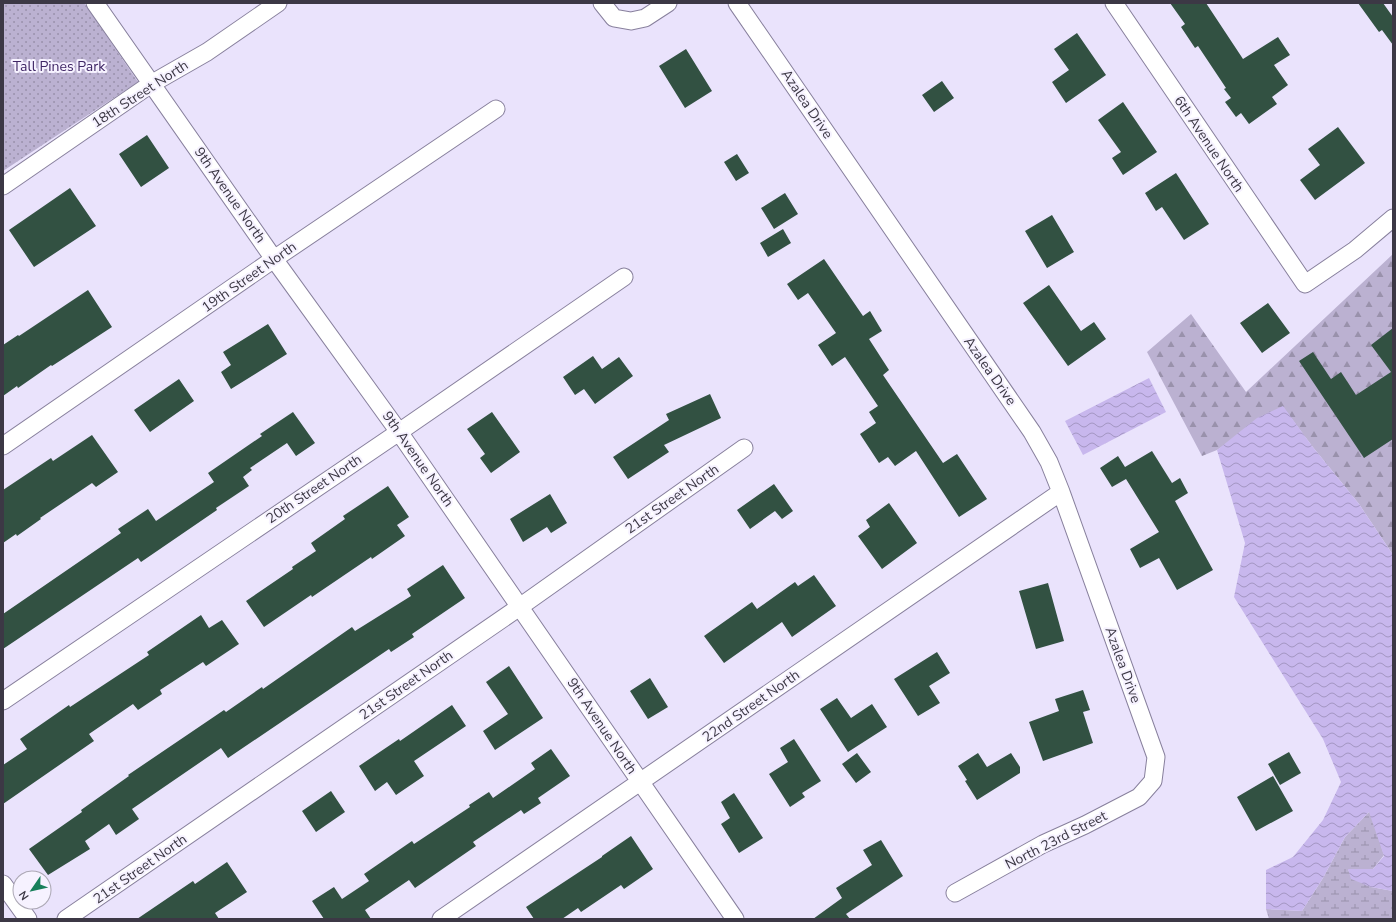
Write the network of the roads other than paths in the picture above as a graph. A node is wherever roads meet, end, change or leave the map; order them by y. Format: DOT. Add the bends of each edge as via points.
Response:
graph roads {
  1 [pos="95,3"];
  2 [pos="278,3"];
  3 [pos="602,3"];
  4 [pos="668,3"];
  5 [pos="737,3"];
  6 [pos="1114,3"];
  7 [pos="151,84"];
  8 [pos="496,109"];
  9 [pos="3,186"];
  10 [pos="1393,218"];
  11 [pos="274,259"];
  12 [pos="624,277"];
  13 [pos="399,432"];
  14 [pos="3,446"];
  15 [pos="744,448"];
  16 [pos="1061,492"];
  17 [pos="520,606"];
  18 [pos="3,701"];
  19 [pos="1153,781"];
  20 [pos="640,782"];
  21 [pos="3,884"];
  22 [pos="955,893"];
  23 [pos="28,919"];
  24 [pos="66,919"];
  25 [pos="441,919"];
  26 [pos="735,919"];
  1 -- 7 [label="street, 9th Avenue North"];
  2 -- 7 [label="street, 18th Street North" via="207,52"];
  3 -- 4 [label="street" via="614,18 631,21 645,18"];
  5 -- 16 [label="street, Azalea Drive" via="1032,432 1049,462"];
  6 -- 10 [label="street, 6th Avenue North" via="1305,284 1355,250"];
  7 -- 9 [label="street, 18th Street North"];
  7 -- 11 [label="street, 9th Avenue North"];
  8 -- 11 [label="street, 19th Street North"];
  11 -- 13 [label="street, 9th Avenue North"];
  11 -- 14 [label="street, 19th Street North"];
  12 -- 13 [label="street, 20th Street North"];
  13 -- 17 [label="street, 9th Avenue North"];
  13 -- 18 [label="street, 20th Street North"];
  15 -- 17 [label="street, 21st Street North"];
  16 -- 19 [label="street, Azalea Drive" via="1156,757"];
  16 -- 20 [label="street, 22nd Street North"];
  17 -- 20 [label="street, 9th Avenue North"];
  17 -- 24 [label="street, 21st Street North"];
  19 -- 22 [label="street, North 23rd Street" via="1139,797 1044,844"];
  20 -- 25 [label="street, 22nd Street North"];
  20 -- 26 [label="street, 9th Avenue North"];
  21 -- 23 [label="street"];
}
